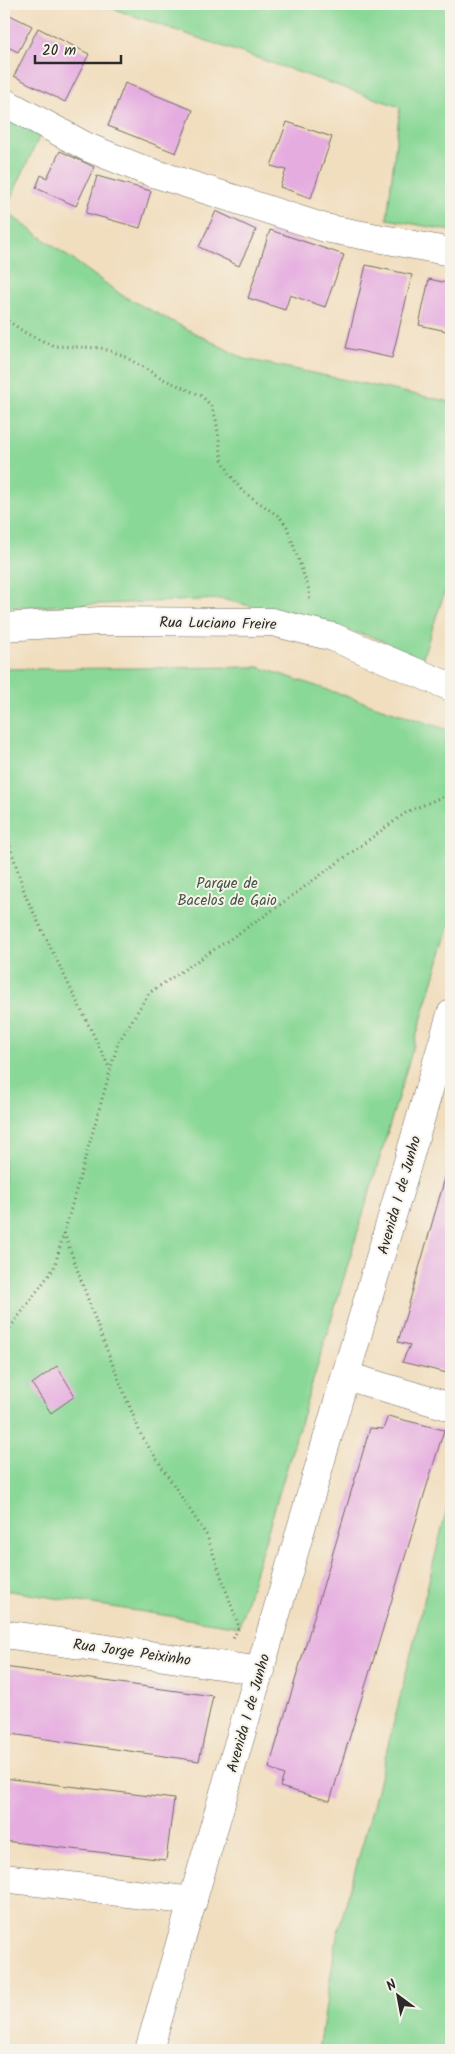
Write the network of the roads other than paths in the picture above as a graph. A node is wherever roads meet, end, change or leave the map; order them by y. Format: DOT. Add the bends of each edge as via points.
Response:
graph roads {
  1 [pos="4,102"];
  2 [pos="451,252"];
  3 [pos="4,627"];
  4 [pos="451,687"];
  5 [pos="451,1014"];
  6 [pos="346,1376"];
  7 [pos="451,1407"];
  8 [pos="4,1634"];
  9 [pos="261,1671"];
  10 [pos="4,1878"];
  11 [pos="193,1901"];
  12 [pos="149,2050"];
  1 -- 2 [label="street" via="87,147 144,170 326,228"];
  3 -- 4 [label="street, Rua Luciano Freire" via="100,622 272,622 334,637"];
  5 -- 6 [label="street, Avenida 1 de Junho"];
  6 -- 7 [label="street"];
  6 -- 9 [label="street, Avenida 1 de Junho"];
  8 -- 9 [label="street, Rua Jorge Peixinho"];
  9 -- 11 [label="street, Avenida 1 de Junho"];
  10 -- 11 [label="street"];
  11 -- 12 [label="street, Avenida 1 de Junho"];
}
